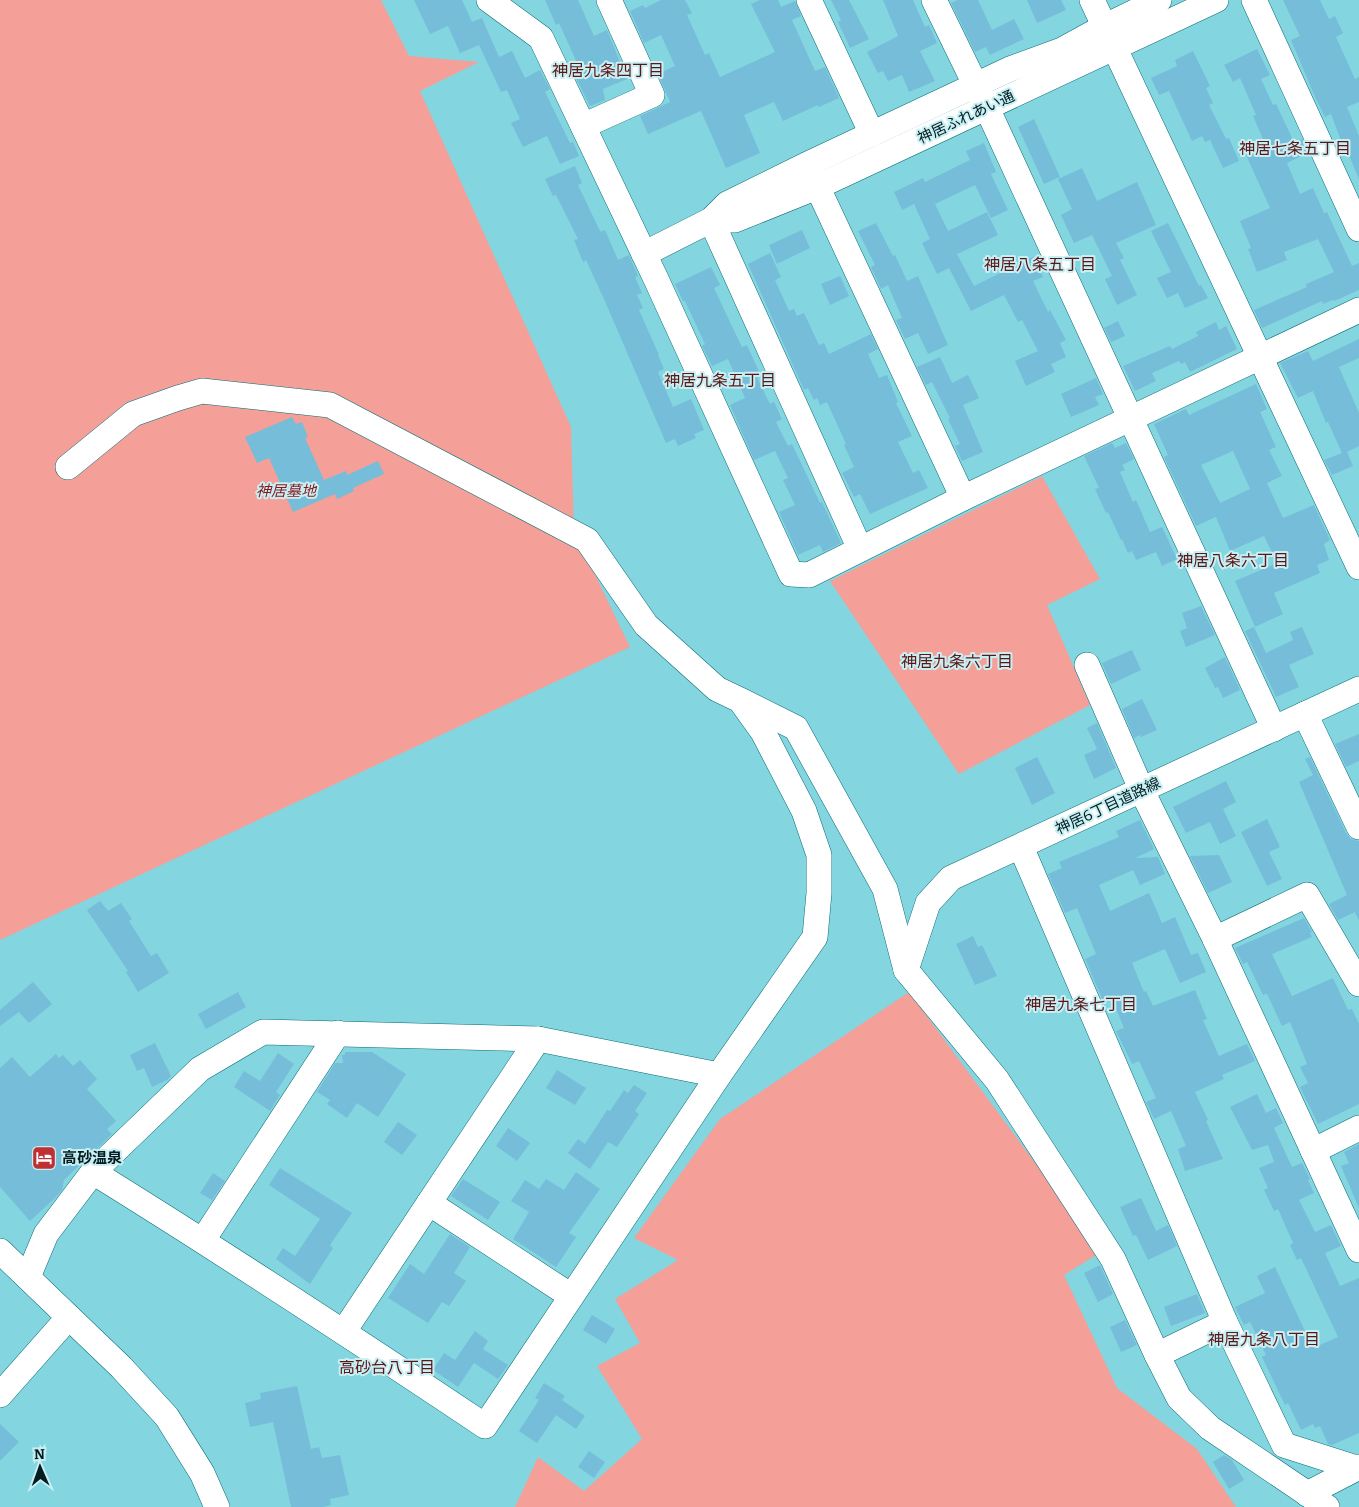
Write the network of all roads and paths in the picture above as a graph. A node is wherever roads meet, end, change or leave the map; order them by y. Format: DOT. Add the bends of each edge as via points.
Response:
graph roads {
  1 [pos="489,0"];
  2 [pos="609,0"];
  3 [pos="809,0"];
  4 [pos="934,0"];
  5 [pos="1092,0"];
  6 [pos="1159,0"];
  7 [pos="1216,0"];
  8 [pos="1254,0"];
  9 [pos="1104,27"];
  10 [pos="1114,49"];
  11 [pos="975,86"];
  12 [pos="986,108"];
  13 [pos="583,126"];
  14 [pos="872,134"];
  15 [pos="806,165"];
  16 [pos="817,187"];
  17 [pos="711,220"];
  18 [pos="1359,229"];
  19 [pos="644,254"];
  20 [pos="1359,310"];
  21 [pos="1260,356"];
  22 [pos="1130,418"];
  23 [pos="68,467"];
  24 [pos="964,498"];
  25 [pos="860,549"];
  26 [pos="1359,567"];
  27 [pos="1087,665"];
  28 [pos="1359,689"];
  29 [pos="740,700"];
  30 [pos="1305,714"];
  31 [pos="1274,729"];
  32 [pos="1142,791"];
  33 [pos="1359,827"];
  34 [pos="1021,847"];
  35 [pos="1215,939"];
  36 [pos="906,970"];
  37 [pos="1359,984"];
  38 [pos="338,1033"];
  39 [pos="538,1039"];
  40 [pos="719,1075"];
  41 [pos="1359,1128"];
  42 [pos="1313,1151"];
  43 [pos="93,1172"];
  44 [pos="429,1203"];
  45 [pos="203,1240"];
  46 [pos="1359,1250"];
  47 [pos="0,1251"];
  48 [pos="28,1277"];
  49 [pos="571,1296"];
  50 [pos="69,1317"];
  51 [pos="1225,1322"];
  52 [pos="344,1331"];
  53 [pos="1157,1355"];
  54 [pos="0,1395"];
  55 [pos="1358,1468"];
  56 [pos="1317,1500"];
  57 [pos="217,1507"];
  1 -- 13 [label="street" via="541,38"];
  2 -- 13 [label="street" via="652,95"];
  3 -- 14 [label="street"];
  4 -- 11 [label="street"];
  5 -- 9 [label="street"];
  6 -- 9 [label="street, 神居ふれあい通"];
  7 -- 10 [label="street, 神居ふれあい通"];
  8 -- 18 [label="street"];
  9 -- 10 [label="street"];
  9 -- 11 [label="street, 神居ふれあい通" via="1062,50"];
  10 -- 12 [label="street, 神居ふれあい通"];
  10 -- 21 [label="street"];
  11 -- 12 [label="street"];
  11 -- 14 [label="street, 神居ふれあい通"];
  12 -- 16 [label="street, 神居ふれあい通"];
  12 -- 22 [label="street"];
  13 -- 19 [label="street"];
  14 -- 15 [label="street, 神居ふれあい通"];
  15 -- 16 [label="street"];
  15 -- 17 [label="street, 神居ふれあい通" via="727,204"];
  16 -- 17 [label="street, 神居ふれあい通" via="735,220"];
  16 -- 24 [label="street"];
  17 -- 19 [label="street, 神居ふれあい通"];
  17 -- 25 [label="street"];
  19 -- 25 [label="street" via="791,574 809,575"];
  20 -- 21 [label="street"];
  21 -- 22 [label="street"];
  21 -- 26 [label="street"];
  22 -- 24 [label="street"];
  22 -- 31 [label="street"];
  23 -- 29 [label="street" via="133,414 202,391 330,405 587,540 646,625 717,689"];
  24 -- 25 [label="street"];
  27 -- 32 [label="street"];
  28 -- 30 [label="street, 神居6丁目道路線"];
  29 -- 36 [label="street" via="796,728 885,889"];
  29 -- 40 [label="street" via="763,732 804,811 819,855 820,893 815,936"];
  30 -- 31 [label="street, 神居6丁目道路線"];
  30 -- 33 [label="street"];
  31 -- 32 [label="street, 神居6丁目道路線"];
  32 -- 34 [label="street, 神居6丁目道路線"];
  32 -- 35 [label="street"];
  34 -- 36 [label="street, 神居6丁目道路線" via="951,878 928,902"];
  34 -- 51 [label="street"];
  35 -- 37 [label="street" via="1307,896"];
  35 -- 42 [label="street"];
  36 -- 53 [label="street" via="997,1080 1113,1259"];
  38 -- 39 [label="street"];
  38 -- 43 [label="street" via="263,1032 200,1069"];
  38 -- 45 [label="street"];
  39 -- 40 [label="street"];
  39 -- 44 [label="street"];
  40 -- 49 [label="street"];
  41 -- 42 [label="street"];
  42 -- 46 [label="street"];
  43 -- 45 [label="street"];
  43 -- 48 [label="street" via="46,1234"];
  44 -- 49 [label="street"];
  44 -- 52 [label="street"];
  45 -- 52 [label="street"];
  47 -- 48 [label="street"];
  48 -- 50 [label="street"];
  49 -- 52 [label="street" via="485,1426"];
  50 -- 54 [label="street"];
  50 -- 57 [label="street" via="167,1417 202,1473"];
  51 -- 53 [label="street"];
  51 -- 55 [label="street" via="1284,1446"];
  53 -- 56 [label="street" via="1179,1398 1210,1428"];
  55 -- 56 [label="street"];
}
